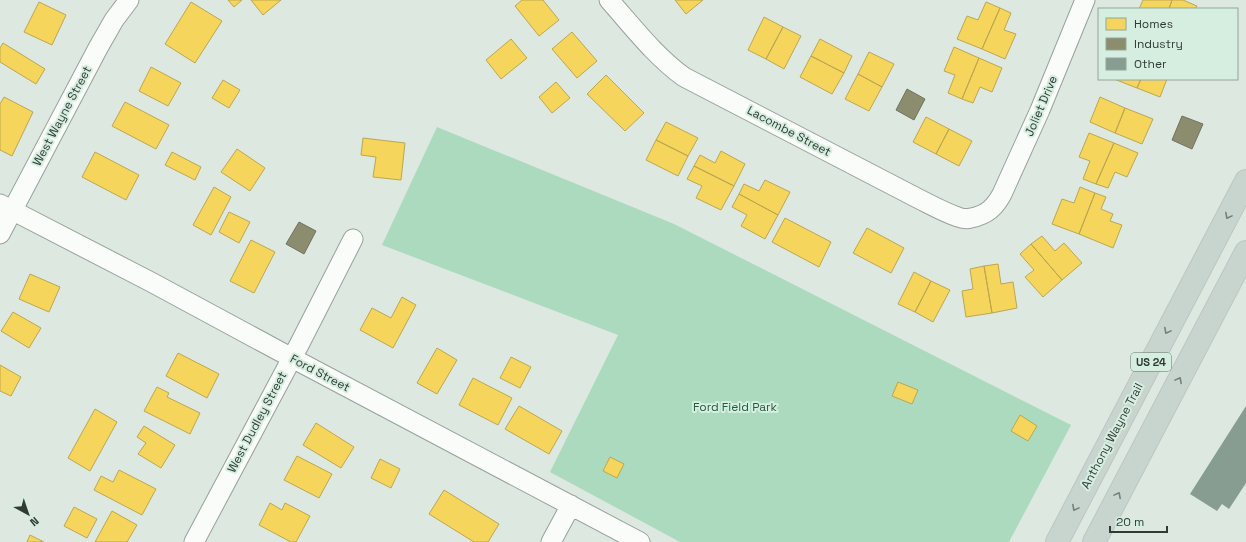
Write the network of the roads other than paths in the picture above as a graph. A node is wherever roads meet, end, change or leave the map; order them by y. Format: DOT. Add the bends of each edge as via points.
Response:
graph roads {
  1 [pos="129,0"];
  2 [pos="609,0"];
  3 [pos="1085,0"];
  4 [pos="1246,181"];
  5 [pos="6,207"];
  6 [pos="992,209"];
  7 [pos="0,234"];
  8 [pos="353,239"];
  9 [pos="1246,252"];
  10 [pos="292,358"];
  11 [pos="571,505"];
  12 [pos="194,542"];
  13 [pos="551,542"];
  14 [pos="640,542"];
  15 [pos="1057,542"];
  16 [pos="1094,542"];
  1 -- 5 [label="street, West Wayne Street" via="114,20"];
  2 -- 6 [label="street, Lacombe Street" via="644,40 684,76 959,218 979,216"];
  3 -- 6 [label="street, Joliet Drive" via="1040,110 1002,194"];
  4 -- 15 [label="highway, Anthony Wayne Trail / US 24, one-way"];
  5 -- 7 [label="street, West Wayne Street"];
  5 -- 10 [label="street, Ford Street"];
  8 -- 10 [label="street, West Dudley Street"];
  16 -- 9 [label="highway, US 24, one-way"];
  10 -- 11 [label="street, Ford Street"];
  10 -- 12 [label="street, West Dudley Street"];
  11 -- 13 [label="street"];
  11 -- 14 [label="street, Ford Street"];
}
